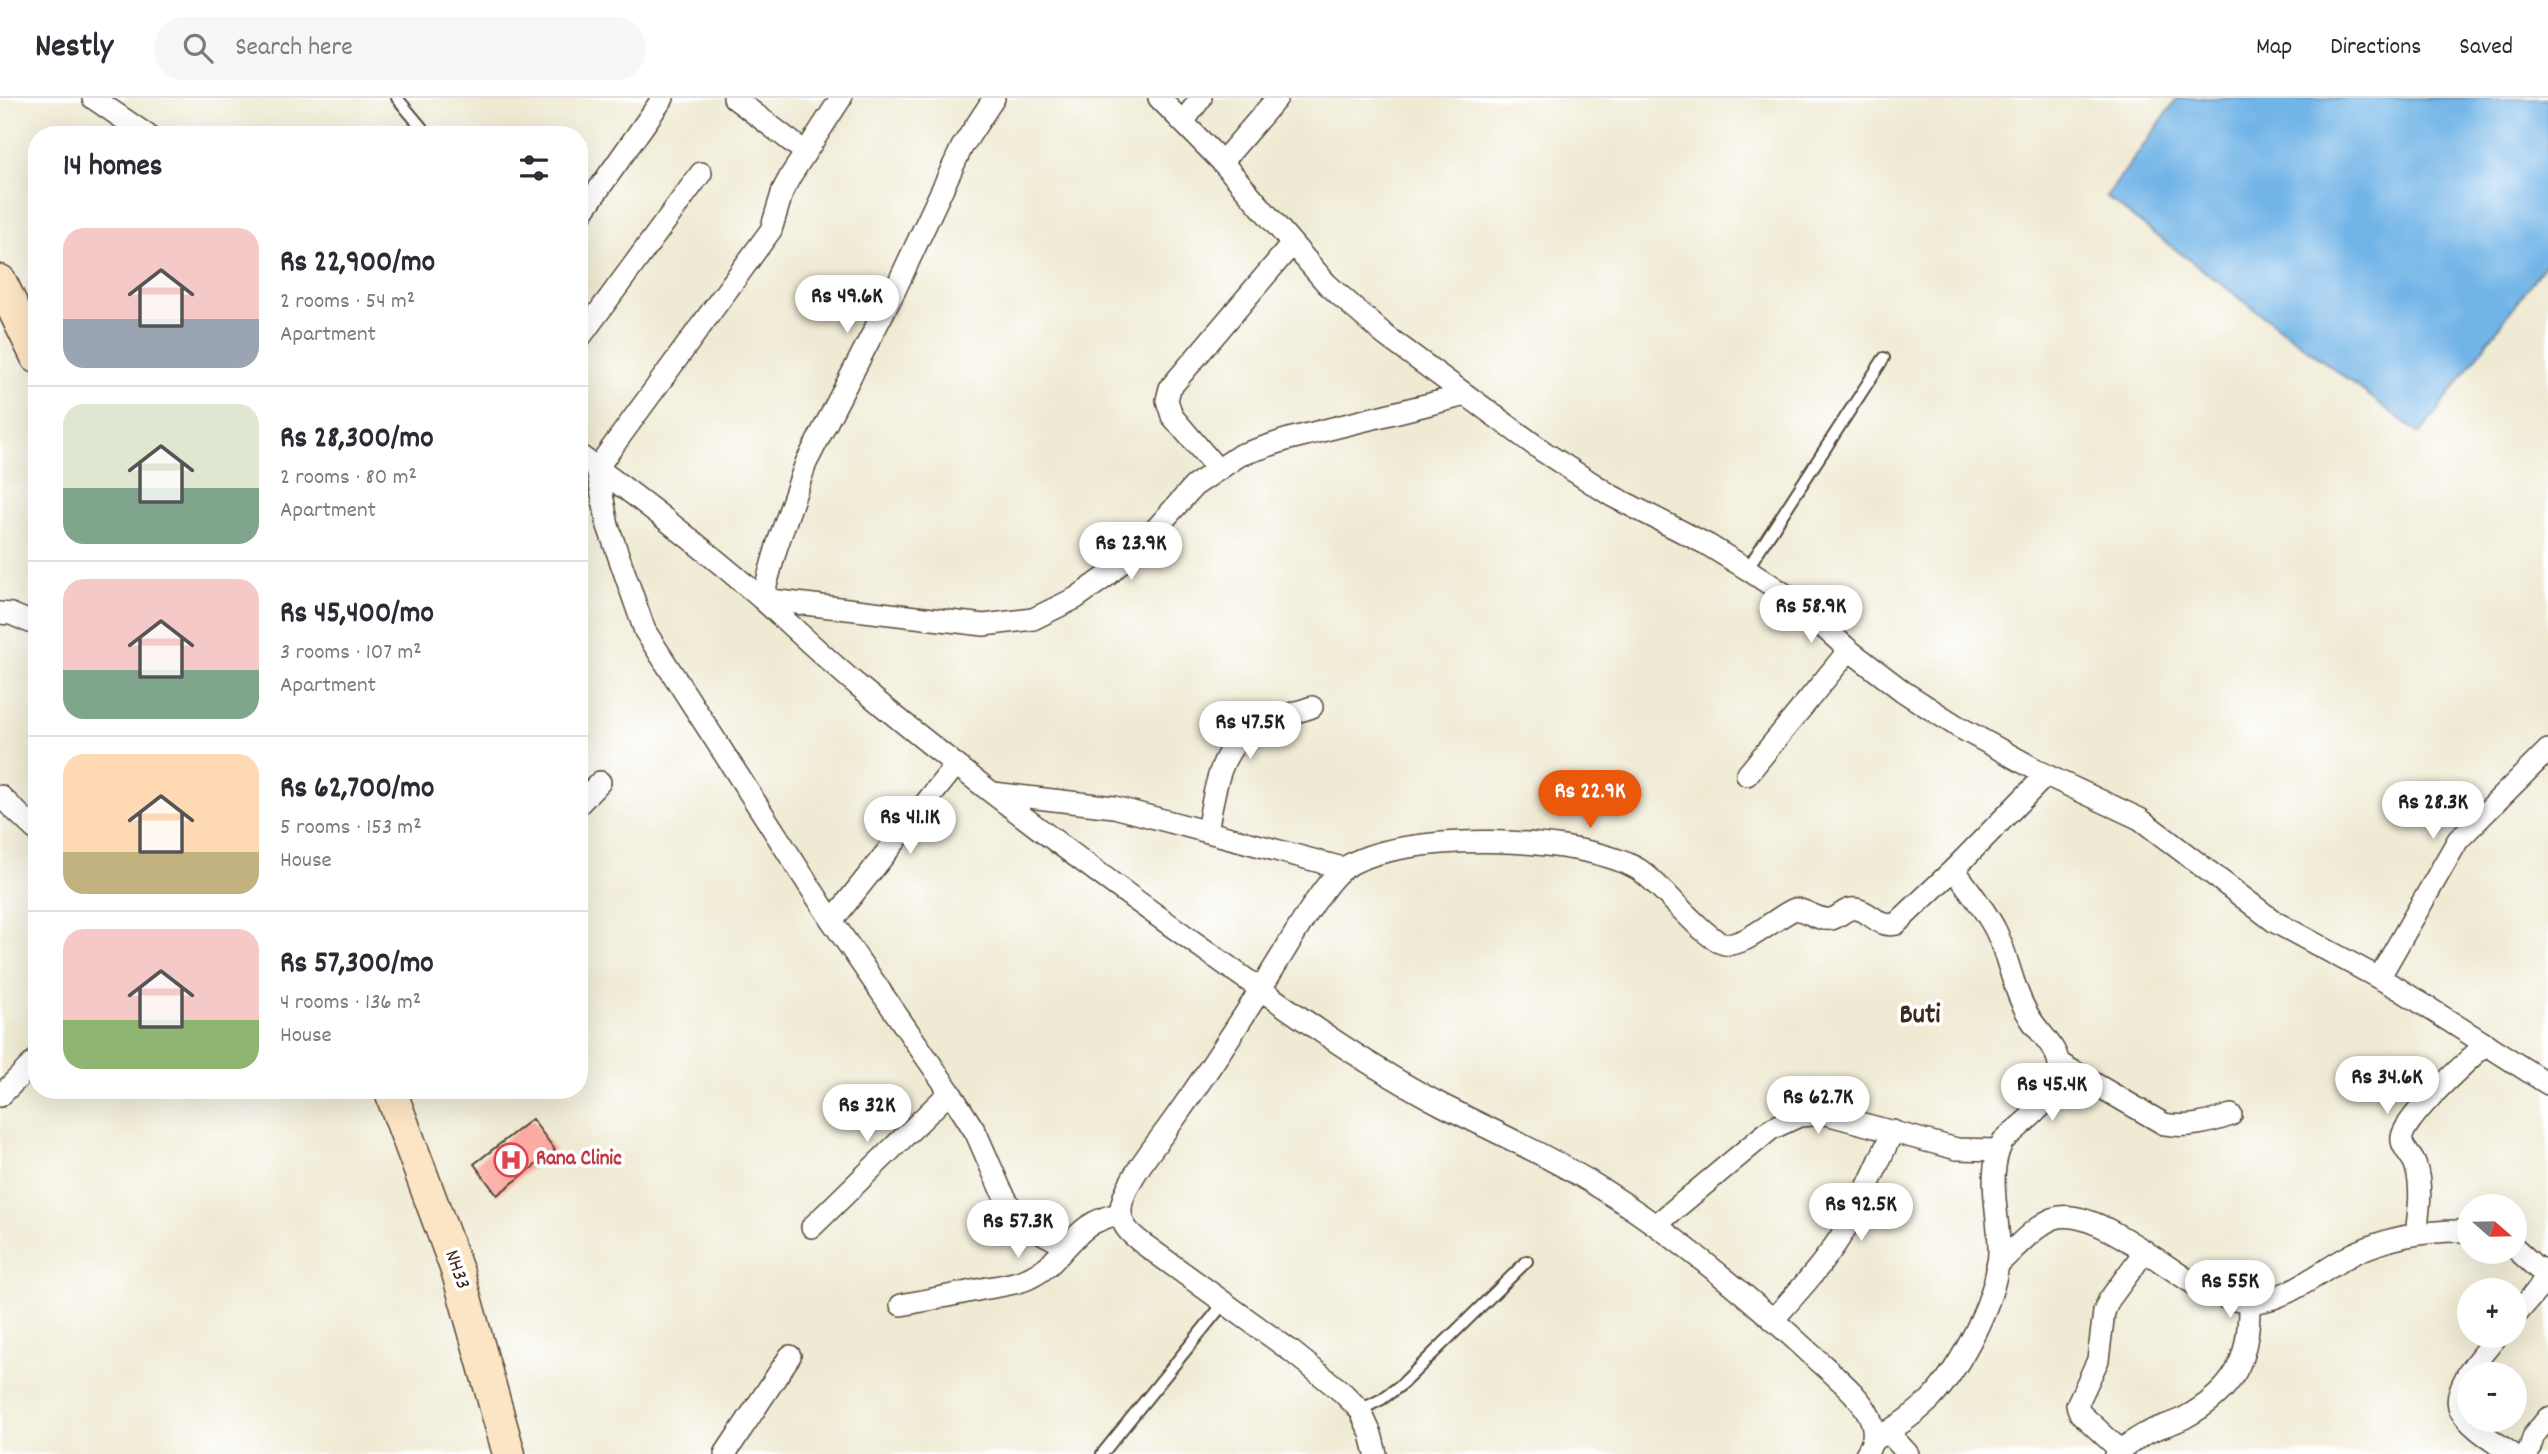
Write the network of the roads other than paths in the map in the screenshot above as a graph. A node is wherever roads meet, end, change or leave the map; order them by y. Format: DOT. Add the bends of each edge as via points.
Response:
graph roads {
  1 [pos="93,98"];
  2 [pos="397,98"];
  3 [pos="663,98"];
  4 [pos="734,98"];
  5 [pos="841,98"];
  6 [pos="994,98"];
  7 [pos="1159,98"];
  8 [pos="1201,98"];
  9 [pos="1277,98"];
  10 [pos="1183,122"];
  11 [pos="134,126"];
  12 [pos="420,126"];
  13 [pos="805,152"];
  14 [pos="1222,162"];
  15 [pos="701,173"];
  16 [pos="588,204"];
  17 [pos="1292,244"];
  18 [pos="0,281"];
  19 [pos="588,327"];
  20 [pos="28,339"];
  21 [pos="1884,358"];
  22 [pos="1466,395"];
  23 [pos="588,462"];
  24 [pos="597,468"];
  25 [pos="1218,470"];
  26 [pos="1747,569"];
  27 [pos="762,599"];
  28 [pos="0,612"];
  29 [pos="28,621"];
  30 [pos="1849,650"];
  31 [pos="1312,707"];
  32 [pos="2548,750"];
  33 [pos="955,766"];
  34 [pos="1747,775"];
  35 [pos="2046,775"];
  36 [pos="600,782"];
  37 [pos="991,793"];
  38 [pos="588,795"];
  39 [pos="0,796"];
  40 [pos="28,822"];
  41 [pos="1207,831"];
  42 [pos="1342,868"];
  43 [pos="1954,869"];
  44 [pos="832,921"];
  45 [pos="2378,978"];
  46 [pos="1260,989"];
  47 [pos="2486,1044"];
  48 [pos="2059,1063"];
  49 [pos="28,1068"];
  50 [pos="2548,1084"];
  51 [pos="950,1091"];
  52 [pos="0,1096"];
  53 [pos="393,1099"];
  54 [pos="2231,1115"];
  55 [pos="1893,1131"];
  56 [pos="1998,1150"];
  57 [pos="1121,1214"];
  58 [pos="1657,1224"];
  59 [pos="813,1227"];
  60 [pos="2457,1231"];
  61 [pos="2416,1234"];
  62 [pos="1066,1246"];
  63 [pos="2145,1251"];
  64 [pos="2527,1259"];
  65 [pos="1527,1261"];
  66 [pos="1997,1265"];
  67 [pos="2527,1302"];
  68 [pos="1224,1303"];
  69 [pos="2249,1303"];
  70 [pos="901,1305"];
  71 [pos="1773,1320"];
  72 [pos="2488,1348"];
  73 [pos="790,1356"];
  74 [pos="1360,1410"];
  75 [pos="2548,1418"];
  76 [pos="1876,1442"];
  77 [pos="2118,1452"];
  78 [pos="509,1454"];
  79 [pos="725,1454"];
  80 [pos="1102,1454"];
  81 [pos="1376,1454"];
  82 [pos="1908,1454"];
  83 [pos="2512,1454"];
  84 [pos="2528,1454"];
  1 -- 11 [label="street"];
  2 -- 12 [label="lane"];
  3 -- 16 [label="street"];
  4 -- 13 [label="street"];
  5 -- 13 [label="street"];
  6 -- 27 [label="street" via="962,147 806,463"];
  7 -- 10 [label="street"];
  8 -- 10 [label="street"];
  9 -- 14 [label="street"];
  10 -- 14 [label="street"];
  13 -- 24 [label="street" via="783,190 771,230 760,247"];
  14 -- 17 [label="street"];
  15 -- 19 [label="street"];
  17 -- 22 [label="street" via="1327,284 1386,336"];
  17 -- 25 [label="street" via="1170,388 1167,400 1172,416"];
  18 -- 20 [label="main road"];
  21 -- 26 [label="lane"];
  22 -- 25 [label="street" via="1289,439 1240,455"];
  22 -- 26 [label="street" via="1612,496"];
  23 -- 24 [label="street"];
  24 -- 27 [label="street"];
  24 -- 44 [label="street" via="608,526 645,631"];
  25 -- 27 [label="street" via="1195,486 1107,576 1033,620 984,625"];
  26 -- 30 [label="street" via="1789,597"];
  27 -- 33 [label="street"];
  28 -- 29 [label="street"];
  30 -- 34 [label="street"];
  30 -- 35 [label="street" via="1956,726"];
  31 -- 41 [label="street" via="1240,738 1220,776"];
  32 -- 45 [label="street" via="2458,840"];
  33 -- 37 [label="street"];
  33 -- 44 [label="street"];
  35 -- 43 [label="street"];
  35 -- 45 [label="street" via="2140,819 2275,922"];
  36 -- 38 [label="street"];
  37 -- 41 [label="street" via="1114,807"];
  37 -- 46 [label="street"];
  39 -- 40 [label="street"];
  41 -- 42 [label="street"];
  42 -- 43 [label="street" via="1382,852 1452,841 1525,842 1595,852 1637,869 1669,894 1710,939 1722,944 1736,944 1795,909 1833,919 1857,909 1880,923 1896,924"];
  42 -- 46 [label="street" via="1314,903"];
  43 -- 48 [label="street" via="1995,930 2019,997"];
  44 -- 51 [label="street"];
  45 -- 47 [label="street"];
  46 -- 57 [label="street" via="1140,1168 1124,1196"];
  46 -- 58 [label="street" via="1380,1070 1587,1180"];
  47 -- 50 [label="street"];
  47 -- 61 [label="street" via="2422,1106 2402,1134 2420,1185"];
  48 -- 54 [label="street" via="2164,1124 2183,1127"];
  48 -- 56 [label="street" via="2057,1083 2048,1098"];
  49 -- 52 [label="street"];
  51 -- 59 [label="street"];
  51 -- 62 [label="street" via="976,1133 1015,1215"];
  53 -- 78 [label="main road, NH33" via="458,1273"];
  55 -- 56 [label="street" via="1958,1149"];
  55 -- 58 [label="street" via="1826,1114 1799,1116 1771,1129"];
  55 -- 71 [label="street" via="1839,1238"];
  56 -- 66 [label="street" via="1994,1167"];
  57 -- 62 [label="street" via="1090,1223"];
  57 -- 68 [label="street" via="1127,1230 1142,1243"];
  58 -- 71 [label="street"];
  60 -- 61 [label="street"];
  61 -- 69 [label="street" via="2357,1252 2269,1301"];
  62 -- 70 [label="street" via="1028,1279"];
  63 -- 66 [label="street" via="2120,1235 2064,1217 2042,1226"];
  63 -- 69 [label="street" via="2202,1288"];
  63 -- 77 [label="street" via="2109,1300 2098,1360 2077,1405"];
  64 -- 67 [label="street" via="2548,1270"];
  65 -- 74 [label="lane" via="1401,1385"];
  66 -- 76 [label="street" via="1991,1296 1960,1358 1929,1400"];
  68 -- 74 [label="street" via="1291,1351"];
  68 -- 80 [label="lane"];
  69 -- 77 [label="street" via="2245,1354 2237,1373 2215,1397 2183,1419 2149,1432"];
  71 -- 76 [label="street" via="1865,1408"];
  72 -- 83 [label="street" via="2459,1391 2458,1404 2469,1420"];
  73 -- 79 [label="street"];
  74 -- 81 [label="street"];
  75 -- 84 [label="street" via="2534,1435"];
  76 -- 82 [label="street"];
}
